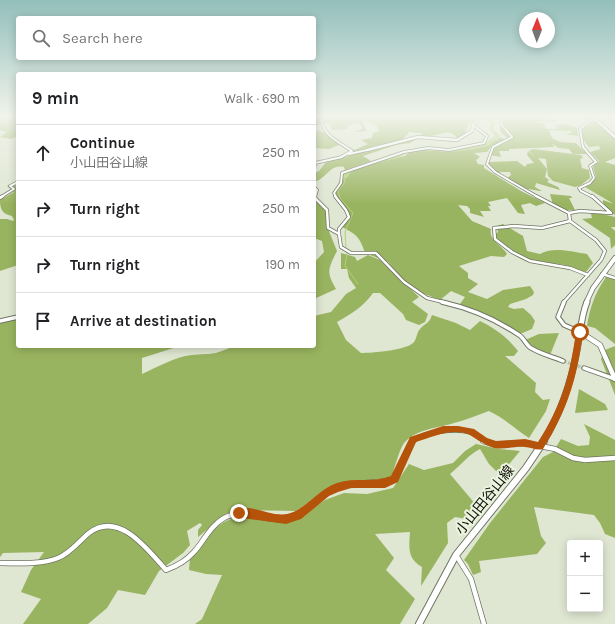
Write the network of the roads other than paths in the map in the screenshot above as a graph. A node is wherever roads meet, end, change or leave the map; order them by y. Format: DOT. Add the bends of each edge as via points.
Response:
graph roads {
  1 [pos="344,146"];
  2 [pos="382,146"];
  3 [pos="473,146"];
  4 [pos="495,146"];
  5 [pos="583,146"];
  6 [pos="367,150"];
  7 [pos="341,157"];
  8 [pos="316,164"];
  9 [pos="16,183"];
  10 [pos="0,198"];
  11 [pos="316,200"];
  12 [pos="569,213"];
  13 [pos="611,214"];
  14 [pos="615,216"];
  15 [pos="570,221"];
  16 [pos="339,234"];
  17 [pos="615,258"];
  18 [pos="602,274"];
  19 [pos="588,275"];
  20 [pos="615,278"];
  21 [pos="16,317"];
  22 [pos="0,321"];
  23 [pos="580,332"];
  24 [pos="563,361"];
  25 [pos="584,368"];
  26 [pos="615,379"];
  27 [pos="540,446"];
  28 [pos="615,458"];
  29 [pos="456,555"];
  30 [pos="0,563"];
  31 [pos="419,624"];
  32 [pos="484,624"];
  1 -- 7 [label="street" via="352,151"];
  2 -- 6 [label="street"];
  3 -- 16 [label="street" via="404,152 342,173 342,183 334,197 347,209 349,217 339,229"];
  4 -- 12 [label="street" via="487,164 494,172"];
  5 -- 13 [label="street" via="596,162 590,166 594,178 579,188"];
  6 -- 7 [label="street"];
  7 -- 8 [label="street"];
  9 -- 10 [label="street" via="10,186 14,189 12,192"];
  11 -- 16 [label="street" via="327,212 328,228"];
  12 -- 13 [label="street" via="580,211"];
  12 -- 15 [label="street"];
  13 -- 14 [label="street"];
  15 -- 19 [label="street" via="596,240 605,251 600,263"];
  15 -- 19 [label="street" via="542,228 502,226 494,228 495,239 530,262 570,268"];
  16 -- 24 [label="street" via="341,247 351,253 376,253 404,282 427,298 456,305 497,322 521,336 531,348"];
  17 -- 18 [label="main road, 小山田谷山線"];
  18 -- 20 [label="street"];
  18 -- 23 [label="main road, 小山田谷山線" via="588,298"];
  19 -- 23 [label="street" via="567,296 558,315 563,324"];
  21 -- 22 [label="street"];
  23 -- 26 [label="street" via="600,344"];
  23 -- 27 [label="main road, 小山田谷山線" via="568,392 553,426"];
  25 -- 26 [label="street"];
  27 -- 28 [label="street" via="585,460"];
  27 -- 29 [label="main road, 小山田谷山線" via="526,468"];
  27 -- 30 [label="street" via="525,443 496,445 471,432 458,429 418,437 413,440 395,479 379,484 351,484 337,488 325,493 297,515 286,519 252,513 231,515 211,528 188,559 166,570 147,548 121,528 109,525 98,527 66,554 52,560"];
  29 -- 31 [label="main road, 小山田谷山線"];
  29 -- 32 [label="street" via="466,566 477,594"];
}
